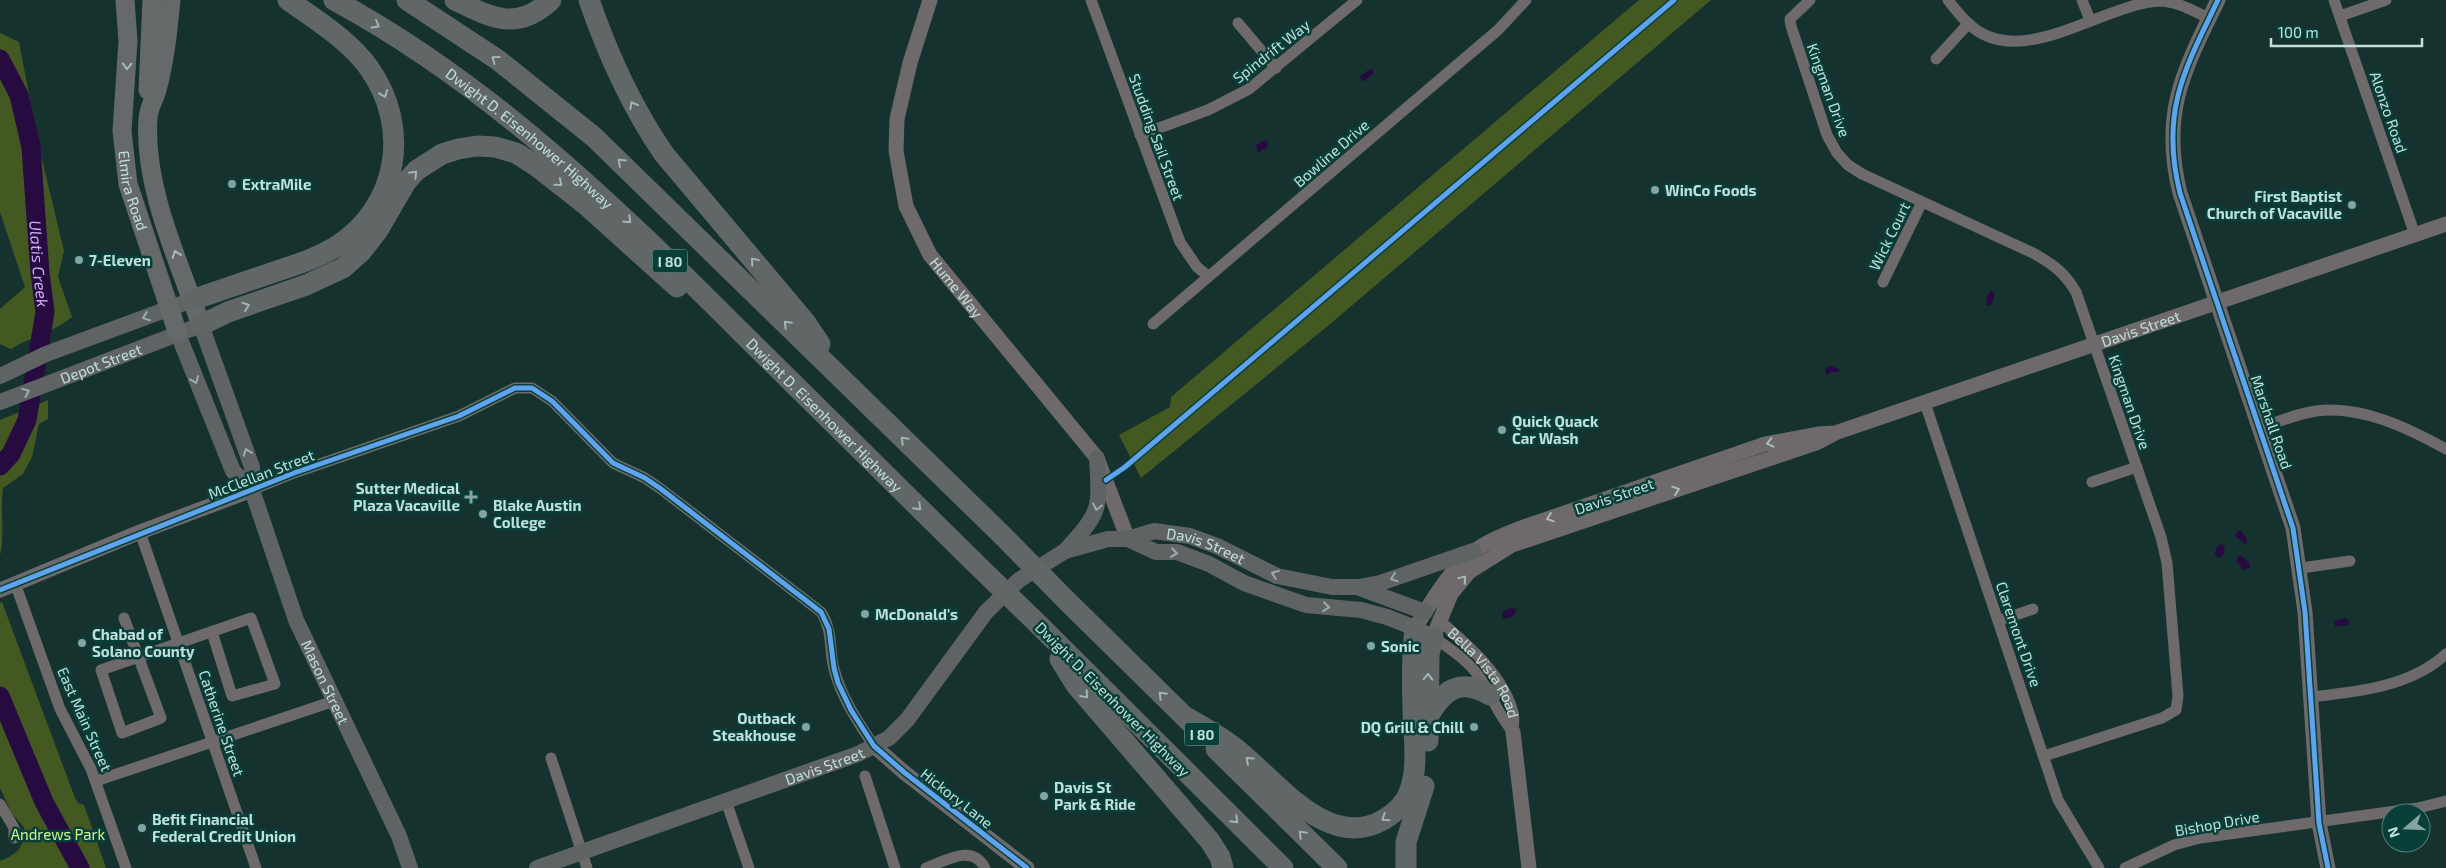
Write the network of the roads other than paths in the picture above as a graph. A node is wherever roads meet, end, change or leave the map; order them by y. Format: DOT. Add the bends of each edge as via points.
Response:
graph roads {
  1 [pos="125,0"];
  2 [pos="138,0"];
  3 [pos="152,0"];
  4 [pos="171,0"];
  5 [pos="288,0"];
  6 [pos="334,0"];
  7 [pos="407,0"];
  8 [pos="455,0"];
  9 [pos="551,0"];
  10 [pos="589,0"];
  11 [pos="930,0"];
  12 [pos="1091,0"];
  13 [pos="1357,0"];
  14 [pos="1526,0"];
  15 [pos="1810,0"];
  16 [pos="1948,0"];
  17 [pos="2082,0"];
  18 [pos="2218,0"];
  19 [pos="2334,0"];
  20 [pos="2386,0"];
  21 [pos="2340,16"];
  22 [pos="2209,18"];
  23 [pos="2090,20"];
  24 [pos="1238,23"];
  25 [pos="1968,24"];
  26 [pos="128,41"];
  27 [pos="1936,59"];
  28 [pos="1276,68"];
  29 [pos="148,117"];
  30 [pos="1140,135"];
  31 [pos="1922,202"];
  32 [pos="2446,224"];
  33 [pos="2415,235"];
  34 [pos="1208,276"];
  35 [pos="1883,282"];
  36 [pos="192,300"];
  37 [pos="2218,301"];
  38 [pos="170,308"];
  39 [pos="201,324"];
  40 [pos="1153,324"];
  41 [pos="178,334"];
  42 [pos="2094,344"];
  43 [pos="766,356"];
  44 [pos="6,372"];
  45 [pos="847,383"];
  46 [pos="0,402"];
  47 [pos="1925,403"];
  48 [pos="2261,428"];
  49 [pos="1835,433"];
  50 [pos="2446,450"];
  51 [pos="1097,458"];
  52 [pos="2137,467"];
  53 [pos="2092,482"];
  54 [pos="252,490"];
  55 [pos="140,532"];
  56 [pos="1128,539"];
  57 [pos="1065,550"];
  58 [pos="1473,551"];
  59 [pos="2350,561"];
  60 [pos="2301,568"];
  61 [pos="15,583"];
  62 [pos="1357,587"];
  63 [pos="0,590"];
  64 [pos="2033,609"];
  65 [pos="124,618"];
  66 [pos="1998,621"];
  67 [pos="1428,624"];
  68 [pos="1039,626"];
  69 [pos="212,632"];
  70 [pos="178,642"];
  71 [pos="2446,654"];
  72 [pos="138,656"];
  73 [pos="1490,695"];
  74 [pos="2310,697"];
  75 [pos="334,701"];
  76 [pos="1184,716"];
  77 [pos="1428,717"];
  78 [pos="1512,732"];
  79 [pos="213,741"];
  80 [pos="874,746"];
  81 [pos="2044,756"];
  82 [pos="551,758"];
  83 [pos="865,776"];
  84 [pos="96,781"];
  85 [pos="726,801"];
  86 [pos="2446,801"];
  87 [pos="0,804"];
  88 [pos="2318,823"];
  89 [pos="14,838"];
  90 [pos="582,852"];
  91 [pos="126,868"];
  92 [pos="256,868"];
  93 [pos="410,868"];
  94 [pos="537,868"];
  95 [pos="587,868"];
  96 [pos="749,868"];
  97 [pos="895,868"];
  98 [pos="926,868"];
  99 [pos="985,868"];
  100 [pos="1027,868"];
  101 [pos="1223,868"];
  102 [pos="1283,868"];
  103 [pos="1337,868"];
  104 [pos="1406,868"];
  105 [pos="1528,868"];
  106 [pos="2099,868"];
  107 [pos="2125,868"];
  108 [pos="2328,868"];
  1 -- 26 [label="main road, Elmira Road"];
  2 -- 26 [label="main road, Elmira Road"];
  3 -- 29 [label="main road, Elmira Road"];
  4 -- 29 [label="main road, Elmira Road" via="165,52"];
  5 -- 36 [label="highway, one-way" via="355,52 380,86 393,126 395,150 390,179 382,199 368,219 336,247"];
  6 -- 43 [label="highway, Dwight D. Eisenhower Highway / I 80, one-way" via="425,56 543,144 615,208"];
  45 -- 7 [label="highway, I 80, one-way" via="594,138 498,60"];
  8 -- 9 [label="highway" via="488,17 506,20 522,19 540,11"];
  45 -- 10 [label="highway, one-way" via="806,323 649,132 618,76"];
  11 -- 51 [label="street, Hume Way" via="897,119 896,151 906,206 930,255"];
  12 -- 30 [label="street, Studding Sail Street"];
  13 -- 28 [label="street, Spindrift Way"];
  14 -- 34 [label="street, Bowline Drive" via="1498,30"];
  15 -- 31 [label="street, Kingman Drive" via="1790,19 1827,135 1848,165"];
  16 -- 25 [label="street"];
  17 -- 23 [label="street"];
  18 -- 22 [label="street, Marshall Road"];
  19 -- 21 [label="street, Alonzo Road"];
  20 -- 21 [label="street"];
  21 -- 33 [label="street, Alonzo Road"];
  22 -- 23 [label="street" via="2175,3 2160,1 2142,3"];
  22 -- 37 [label="street, Marshall Road" via="2180,85 2173,114 2172,142 2180,193"];
  23 -- 25 [label="street" via="2019,42 1988,37"];
  24 -- 28 [label="street"];
  25 -- 27 [label="street"];
  26 -- 38 [label="main road, Elmira Road, one-way" via="122,131 128,184"];
  28 -- 30 [label="street, Spindrift Way" via="1230,100"];
  36 -- 29 [label="main road, Elmira Road, one-way" via="154,186 147,143"];
  30 -- 34 [label="street, Studding Sail Street" via="1180,242 1197,267"];
  31 -- 35 [label="street, Wick Court"];
  31 -- 42 [label="street, Kingman Drive" via="2055,265 2076,292"];
  32 -- 33 [label="street, Davis Street"];
  33 -- 37 [label="street, Davis Street"];
  34 -- 40 [label="street, Bowline Drive"];
  36 -- 38 [label="main road, Depot Street"];
  36 -- 39 [label="main road, Elmira Road"];
  37 -- 42 [label="street, Davis Street"];
  37 -- 48 [label="street, Marshall Road"];
  38 -- 41 [label="main road, Elmira Road"];
  38 -- 44 [label="main road, Depot Street, one-way"];
  39 -- 41 [label="main road, Depot Street"];
  39 -- 43 [label="highway, one-way" via="344,268 378,230 406,182 417,170 458,148 494,147 516,153 535,165 586,205 674,286"];
  54 -- 39 [label="main road, Mason Street, one-way" via="252,466"];
  46 -- 41 [label="main road, Depot Street, one-way"];
  41 -- 54 [label="main road, Mason Street, one-way" via="233,471"];
  42 -- 47 [label="street, Davis Street"];
  42 -- 52 [label="street, Kingman Drive"];
  43 -- 68 [label="highway, Dwight D. Eisenhower Highway / I 80, one-way, bridge"];
  76 -- 45 [label="highway, I 80, one-way, bridge"];
  47 -- 49 [label="street, Davis Street"];
  47 -- 66 [label="street, Claremont Drive"];
  48 -- 50 [label="street" via="2297,415 2342,410 2376,417"];
  48 -- 60 [label="street, Marshall Road" via="2288,507"];
  49 -- 58 [label="street, Davis Street, one-way" via="1765,444 1522,528"];
  67 -- 49 [label="street, Davis Street, one-way" via="1469,572 1498,552 1816,443"];
  51 -- 56 [label="street, Hume Way"];
  51 -- 57 [label="main road, one-way" via="1099,502 1095,516"];
  52 -- 53 [label="street"];
  52 -- 81 [label="street, Kingman Drive" via="2167,563 2171,587 2178,696 2176,710 2162,718"];
  54 -- 55 [label="street, McClellan Street"];
  54 -- 75 [label="main road, Mason Street" via="296,620"];
  54 -- 80 [label="street, McClellan Street" via="460,416 515,388 532,388 552,401 614,463 661,489 821,612 830,629 838,683"];
  55 -- 61 [label="street, McClellan Street"];
  55 -- 70 [label="street, Catherine Street"];
  56 -- 57 [label="main road, Davis Street" via="1108,539"];
  62 -- 56 [label="main road, Davis Street, one-way" via="1332,587 1277,576 1190,536 1154,531"];
  56 -- 67 [label="main road, Davis Street, one-way" via="1156,552 1177,552 1209,564 1244,584 1306,605 1361,610"];
  57 -- 80 [label="main road, Davis Street" via="1019,580 986,612 907,720 889,738"];
  58 -- 62 [label="main road, one-way" via="1380,583"];
  58 -- 67 [label="street, Davis Street" via="1446,580"];
  59 -- 60 [label="street"];
  60 -- 74 [label="street, Marshall Road"];
  61 -- 63 [label="street, McClellan Street"];
  61 -- 84 [label="street, East Main Street" via="60,709"];
  62 -- 67 [label="main road, Davis Street"];
  64 -- 66 [label="street"];
  65 -- 72 [label="street"];
  66 -- 81 [label="street, Claremont Drive"];
  67 -- 73 [label="street, Bella Vista Road" via="1479,676"];
  67 -- 76 [label="highway, one-way" via="1413,684 1414,765 1410,790 1403,805 1376,825 1347,830 1330,825 1305,808 1234,747"];
  77 -- 67 [label="highway, one-way"];
  67 -- 78 [label="street, Bella Vista Road" via="1461,639 1493,674 1514,714"];
  68 -- 101 [label="highway, one-way" via="1076,685 1210,841"];
  68 -- 102 [label="highway, Dwight D. Eisenhower Highway / I 80, one-way"];
  69 -- 69 [label="street" via="251,618 275,684 232,696"];
  69 -- 70 [label="street"];
  70 -- 72 [label="street"];
  70 -- 79 [label="street, Catherine Street"];
  71 -- 74 [label="street" via="2416,674 2381,687"];
  72 -- 72 [label="street" via="101,670 122,733 161,718"];
  73 -- 77 [label="highway" via="1474,687 1446,691"];
  73 -- 78 [label="street, Bella Vista Road"];
  74 -- 88 [label="street, Marshall Road"];
  75 -- 79 [label="street"];
  75 -- 93 [label="main road, Mason Street" via="399,836"];
  103 -- 76 [label="highway, I 80, one-way"];
  77 -- 104 [label="highway" via="1425,780 1406,842"];
  78 -- 105 [label="street, Bella Vista Road"];
  79 -- 84 [label="street"];
  79 -- 92 [label="street, Catherine Street"];
  80 -- 85 [label="main road, Davis Street"];
  80 -- 100 [label="street, Hickory Lane"];
  81 -- 106 [label="street, Claremont Drive" via="2066,815"];
  82 -- 90 [label="street"];
  83 -- 97 [label="street"];
  84 -- 91 [label="street, East Main Street"];
  85 -- 90 [label="main road, Davis Street"];
  85 -- 96 [label="street"];
  86 -- 88 [label="street, Bishop Drive"];
  87 -- 89 [label="street" via="14,828"];
  88 -- 107 [label="street, Bishop Drive" via="2200,838 2174,845"];
  88 -- 108 [label="street, Marshall Road"];
  90 -- 94 [label="main road, Davis Street"];
  90 -- 95 [label="street"];
  98 -- 99 [label="street" via="964,854 973,854"];
}
